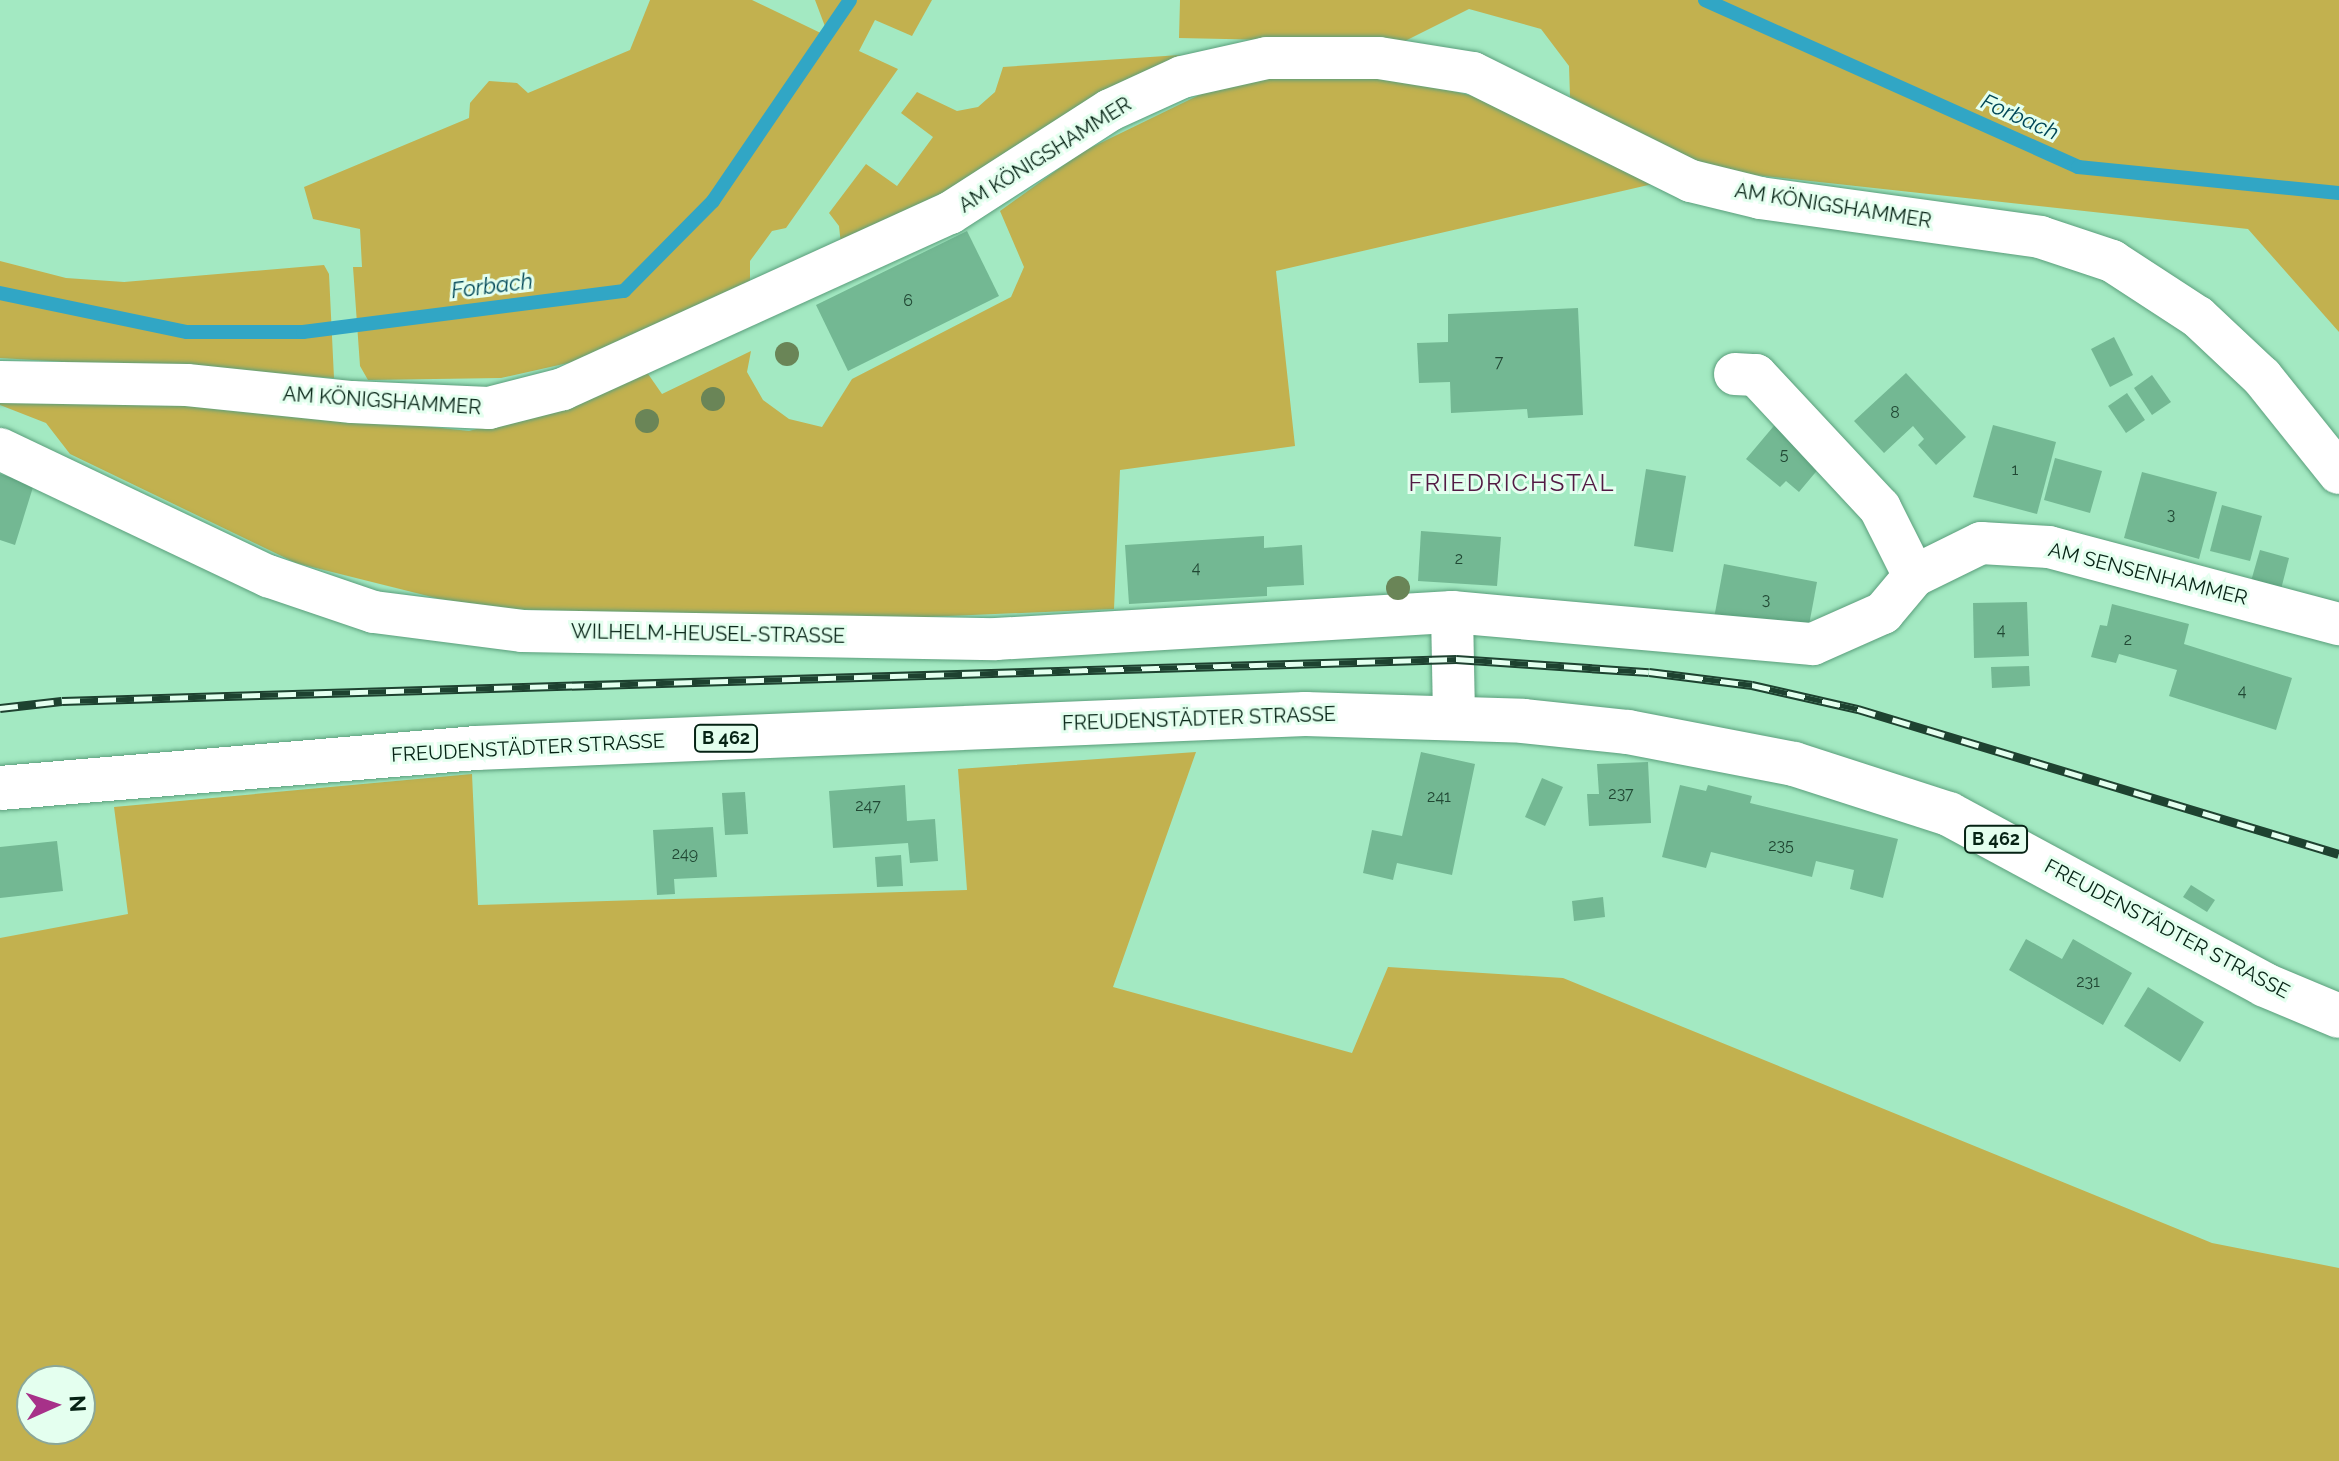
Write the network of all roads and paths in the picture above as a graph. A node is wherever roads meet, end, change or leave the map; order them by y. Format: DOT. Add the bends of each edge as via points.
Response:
graph roads {
  1 [pos="1735,374"];
  2 [pos="0,382"];
  3 [pos="0,449"];
  4 [pos="2339,473"];
  5 [pos="1914,576"];
  6 [pos="1452,612"];
  7 [pos="2339,624"];
  8 [pos="1454,715"];
  9 [pos="0,788"];
  10 [pos="2339,1016"];
  1 -- 5 [label="street" via="1756,375 1880,508"];
  2 -- 4 [label="street, AM KÖNIGSHAMMER" via="187,385 352,402 489,408 563,389 936,220 1110,110 1182,77 1267,58 1379,58 1473,73 1691,181 1760,198 2040,237 2112,261 2219,337 2262,377"];
  3 -- 6 [label="street, WILHELM-HEUSEL-STRASSE" via="268,576 374,612 522,631 996,639"];
  5 -- 6 [label="street" via="1883,613 1813,644"];
  5 -- 7 [label="street, AM SENSENHAMMER" via="1981,543 2049,547"];
  6 -- 8 [label="street"];
  8 -- 9 [label="main road, FREUDENSTÄDTER STRASSE / B 462" via="1305,714 476,748"];
  8 -- 10 [label="main road, FREUDENSTÄDTER STRASSE / B 462" via="1628,732 1794,764 1949,814 2265,985"];
}
